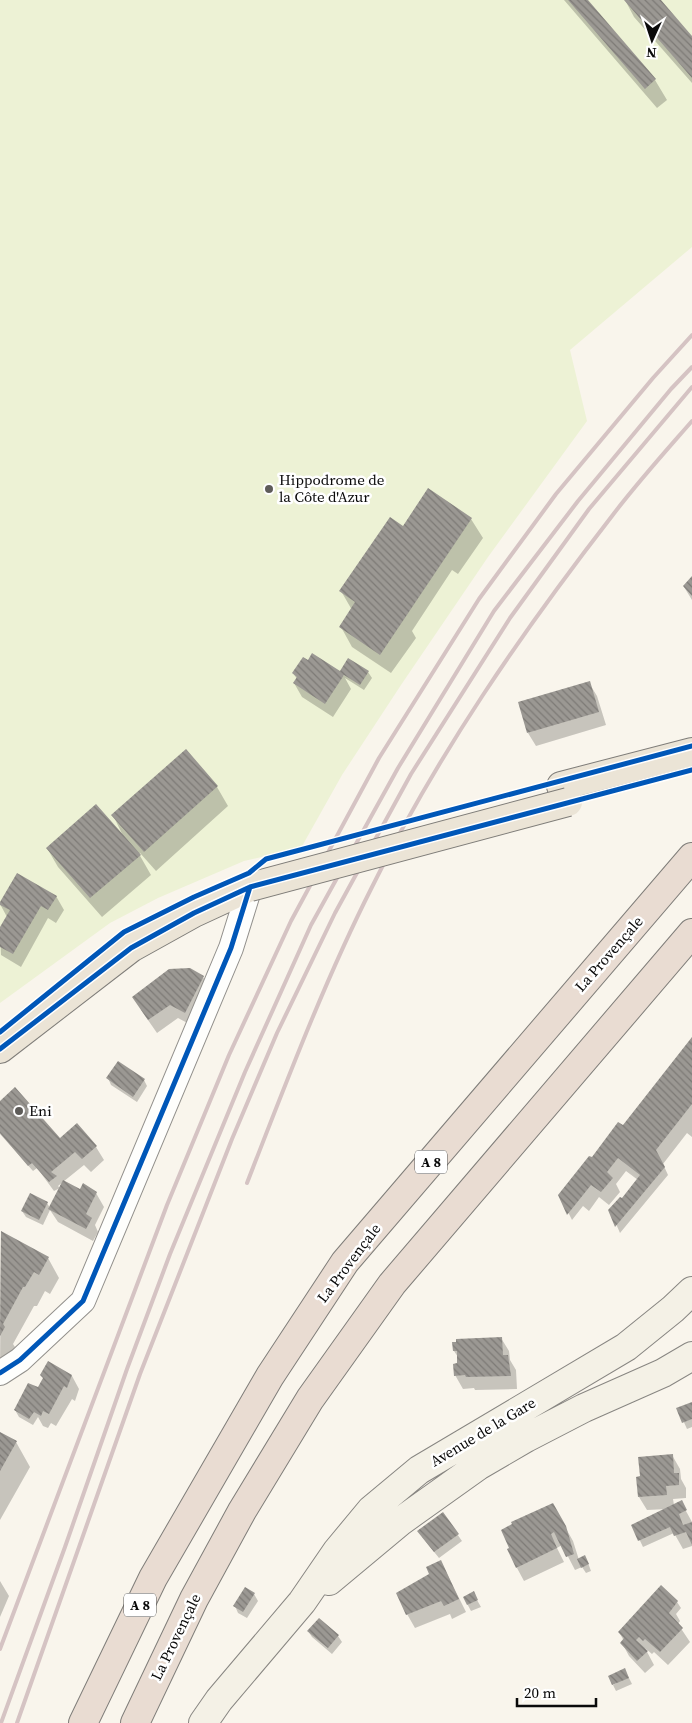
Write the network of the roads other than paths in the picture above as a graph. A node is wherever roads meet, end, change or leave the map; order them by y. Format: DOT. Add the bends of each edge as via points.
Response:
graph roads {
  1 [pos="692,752"];
  2 [pos="692,770"];
  3 [pos="692,857"];
  4 [pos="249,880"];
  5 [pos="692,933"];
  6 [pos="0,1032"];
  7 [pos="0,1049"];
  8 [pos="692,1291"];
  9 [pos="692,1356"];
  10 [pos="0,1373"];
  11 [pos="302,1602"];
  12 [pos="83,1723"];
  13 [pos="135,1723"];
  14 [pos="203,1723"];
  1 -- 4 [label="main road" via="445,817"];
  2 -- 4 [label="main road, bridge"];
  3 -- 12 [label="highway, La Provençale / A 8" via="346,1262 270,1376 153,1578"];
  4 -- 6 [label="main road" via="194,897 124,932"];
  4 -- 7 [label="main road" via="131,948"];
  4 -- 10 [label="street" via="231,948 83,1301 20,1360"];
  5 -- 13 [label="highway, La Provençale" via="392,1284 310,1399 194,1599"];
  8 -- 11 [label="main road, Avenue de la Gare" via="626,1347 419,1470 371,1510 337,1551"];
  9 -- 11 [label="main road, Avenue de la Gare" via="663,1373 584,1408 478,1466 401,1521"];
  11 -- 14 [label="main road, Avenue de la Gare"];
}
